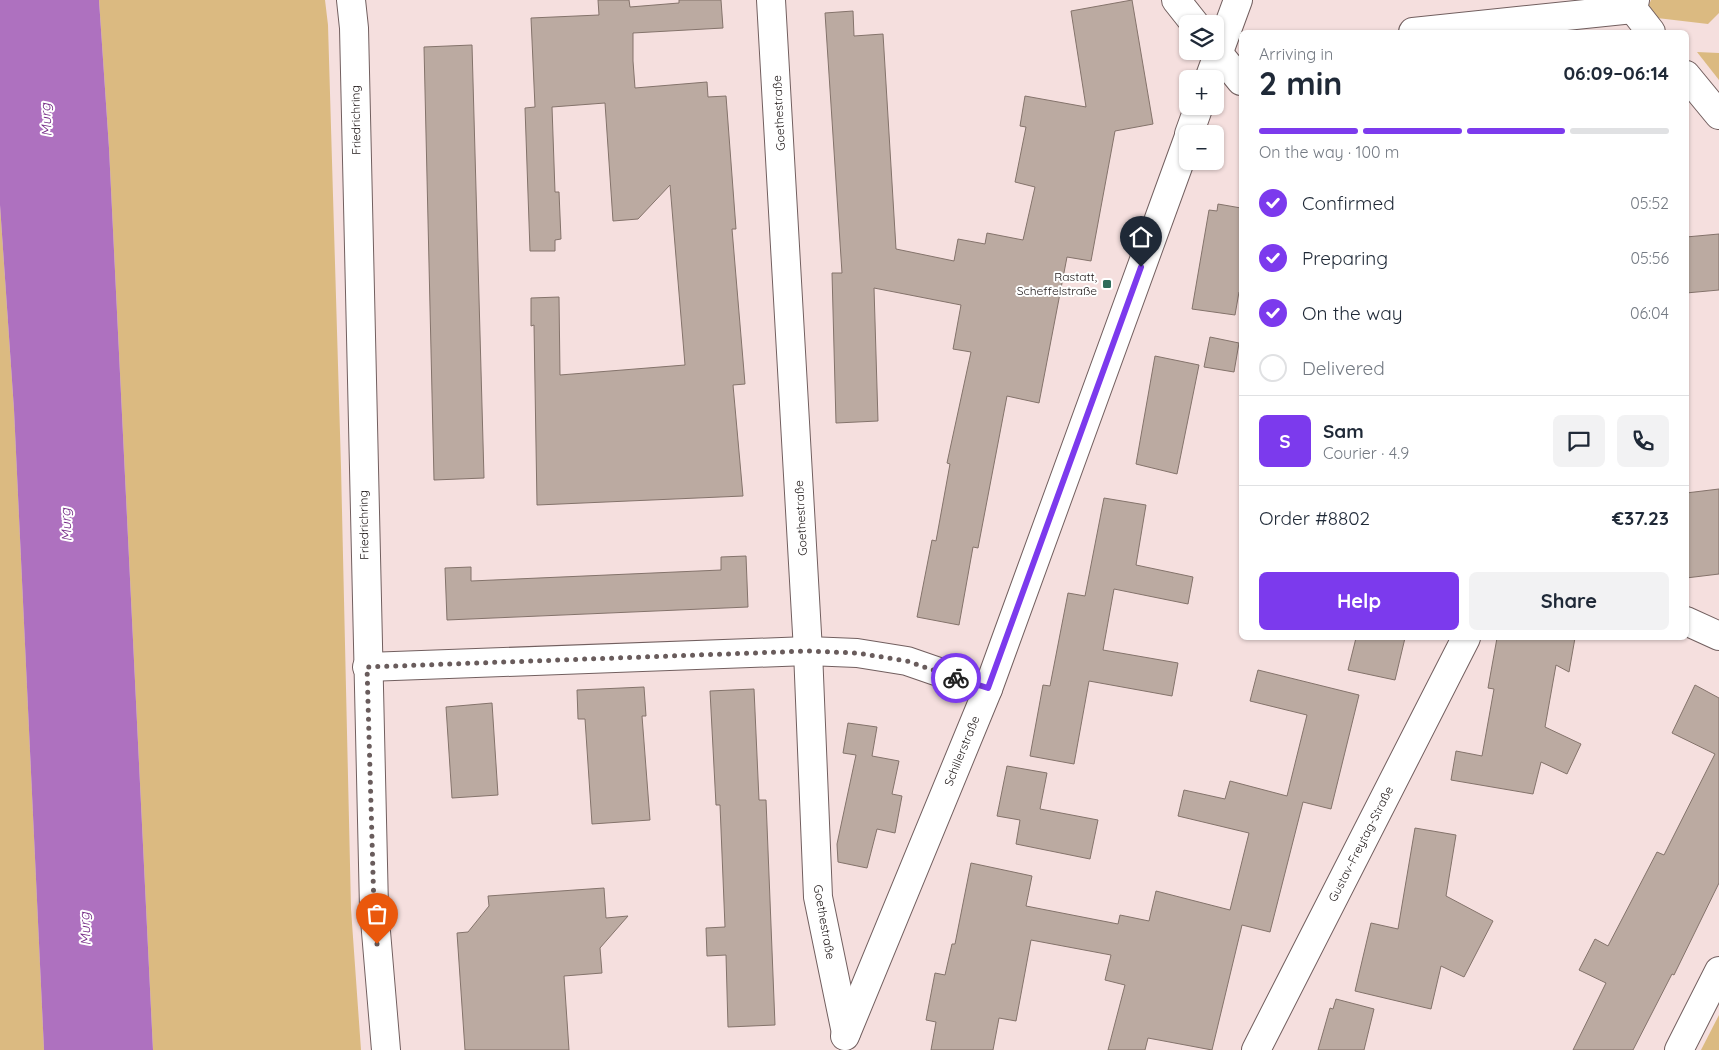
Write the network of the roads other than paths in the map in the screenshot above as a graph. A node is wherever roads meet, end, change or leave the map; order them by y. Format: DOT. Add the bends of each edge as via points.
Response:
graph roads {
  1 [pos="351,0"];
  2 [pos="771,0"];
  3 [pos="1176,0"];
  4 [pos="1238,0"];
  5 [pos="1634,4"];
  6 [pos="1188,15"];
  7 [pos="1429,30"];
  8 [pos="1650,30"];
  9 [pos="1225,51"];
  10 [pos="1214,70"];
  11 [pos="1239,78"];
  12 [pos="1689,79"];
  13 [pos="1719,115"];
  14 [pos="1179,164"];
  15 [pos="1689,622"];
  16 [pos="1719,636"];
  17 [pos="1465,640"];
  18 [pos="808,651"];
  19 [pos="367,667"];
  20 [pos="988,688"];
  21 [pos="1719,971"];
  22 [pos="843,1041"];
  23 [pos="386,1050"];
  24 [pos="1256,1050"];
  25 [pos="1679,1050"];
  1 -- 19 [label="street, Friedrichring"];
  2 -- 18 [label="street, Goethestraße"];
  3 -- 6 [label="street"];
  4 -- 9 [label="street"];
  5 -- 7 [label="street"];
  5 -- 8 [label="street"];
  9 -- 10 [label="street"];
  9 -- 11 [label="street"];
  12 -- 13 [label="street"];
  14 -- 20 [label="street, Schillerstraße"];
  15 -- 16 [label="street"];
  17 -- 24 [label="street, Gustav-Freytag-Straße"];
  18 -- 19 [label="street"];
  18 -- 20 [label="street" via="857,653 907,661"];
  18 -- 22 [label="street, Goethestraße" via="818,897"];
  19 -- 23 [label="street, Friedrichring" via="374,908"];
  20 -- 22 [label="street, Schillerstraße"];
  21 -- 25 [label="street"];
}
